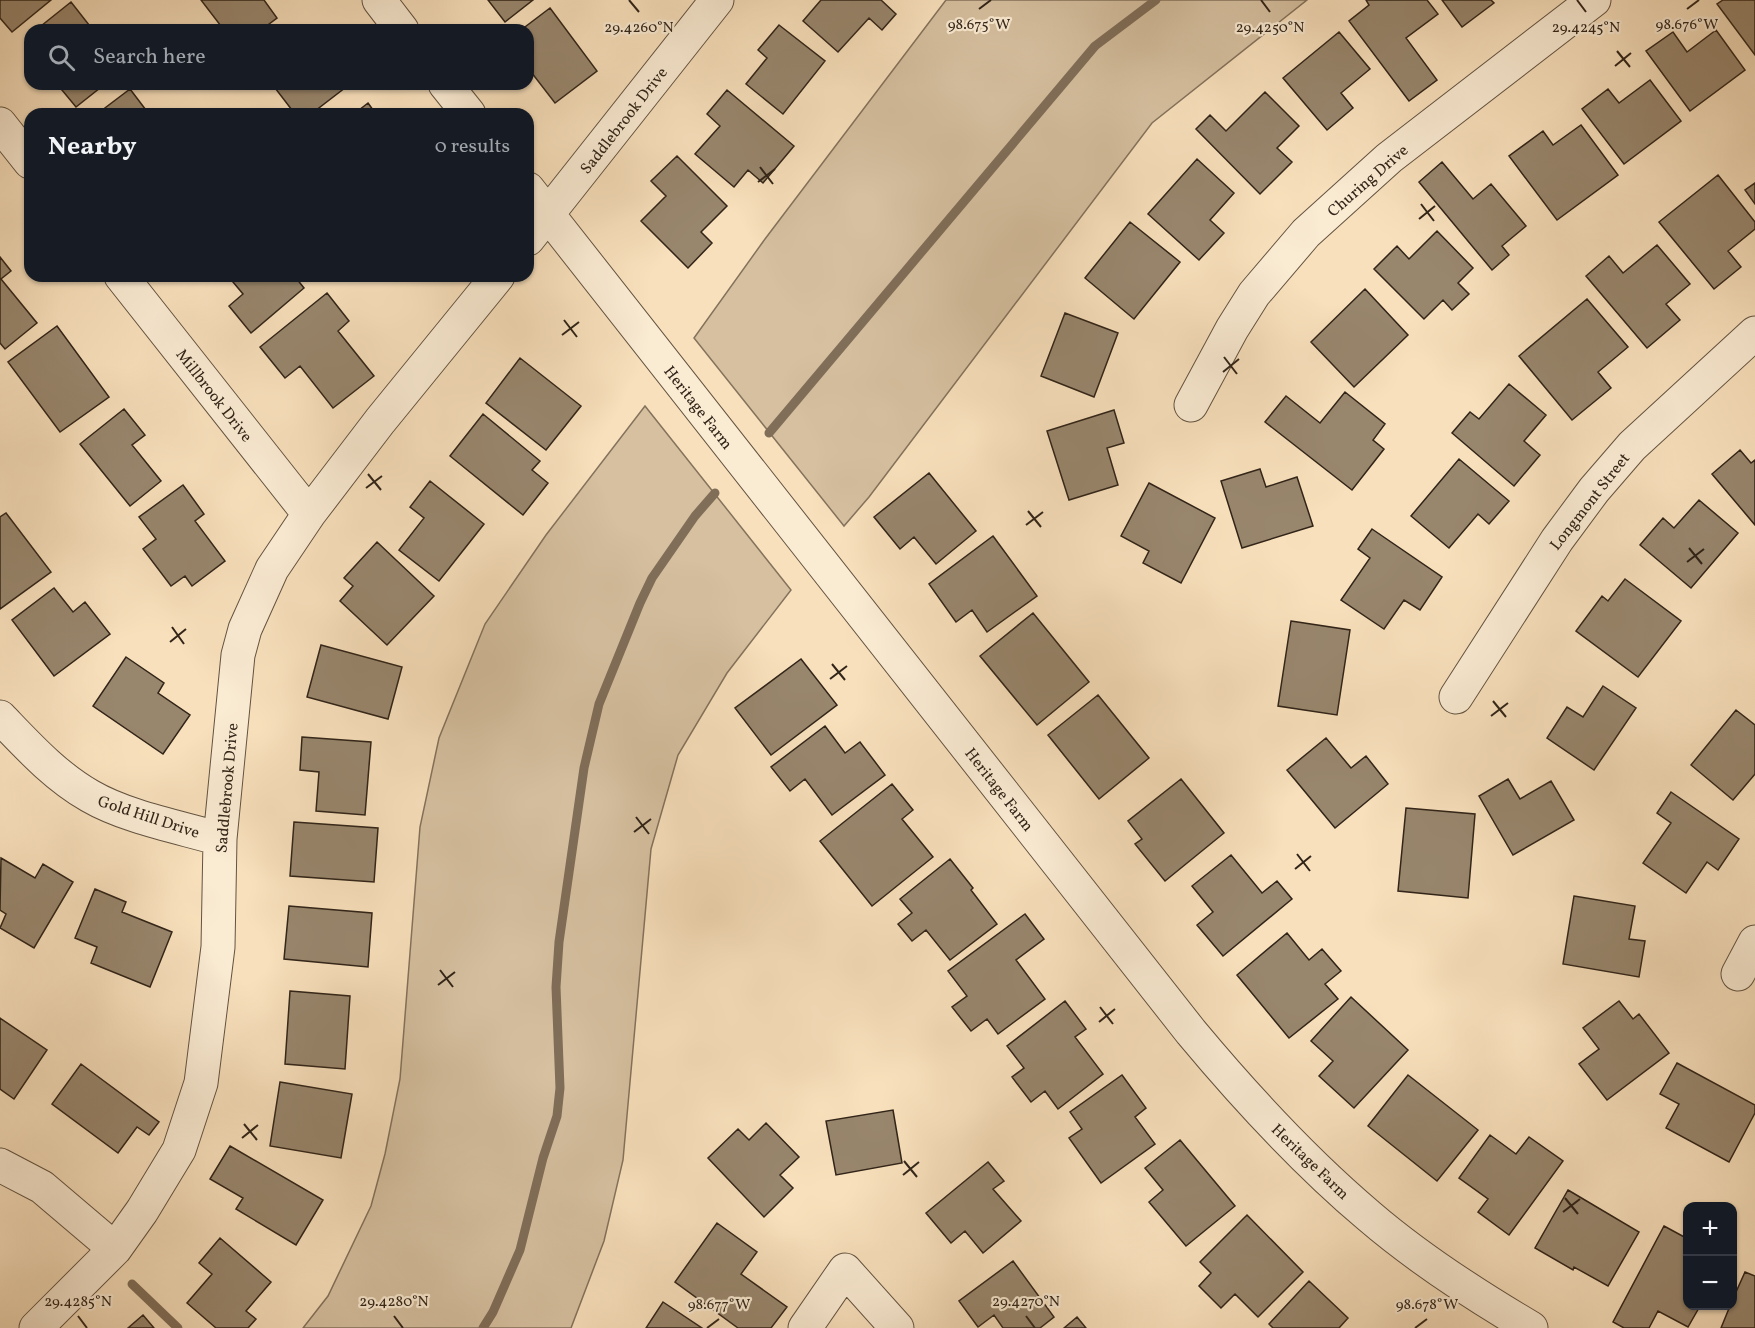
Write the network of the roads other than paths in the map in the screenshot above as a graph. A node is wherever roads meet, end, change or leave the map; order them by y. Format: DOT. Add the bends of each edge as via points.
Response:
graph roads {
  1 [pos="379,0"];
  2 [pos="717,0"];
  3 [pos="1594,0"];
  4 [pos="397,24"];
  5 [pos="450,90"];
  6 [pos="464,108"];
  7 [pos="0,124"];
  8 [pos="24,154"];
  9 [pos="534,211"];
  10 [pos="538,226"];
  11 [pos="125,282"];
  12 [pos="493,282"];
  13 [pos="1755,333"];
  14 [pos="1191,405"];
  15 [pos="309,514"];
  16 [pos="1456,697"];
  17 [pos="0,717"];
  18 [pos="220,839"];
  19 [pos="1755,942"];
  20 [pos="1738,974"];
  21 [pos="0,1165"];
  22 [pos="115,1249"];
  23 [pos="36,1328"];
  24 [pos="805,1328"];
  25 [pos="897,1328"];
  26 [pos="1531,1328"];
  1 -- 4 [label="street"];
  2 -- 10 [label="street, Saddlebrook Drive"];
  3 -- 14 [label="street, Churing Drive" via="1389,158 1306,233 1254,294"];
  5 -- 6 [label="street"];
  7 -- 8 [label="street"];
  9 -- 10 [label="street, Heritage Farm"];
  10 -- 26 [label="street, Heritage Farm" via="1229,1077 1273,1126 1370,1218 1438,1269"];
  11 -- 15 [label="street, Millbrook Drive"];
  12 -- 15 [label="street, Saddlebrook Drive"];
  13 -- 16 [label="street, Longmont Street" via="1632,446 1594,490 1557,540"];
  15 -- 18 [label="street, Saddlebrook Drive" via="272,568 245,629 238,655"];
  17 -- 18 [label="street, Gold Hill Drive" via="48,766 90,796 112,807"];
  18 -- 22 [label="street, Saddlebrook Drive" via="218,947 201,1083 179,1150"];
  19 -- 20 [label="street"];
  21 -- 22 [label="street" via="42,1187"];
  22 -- 23 [label="street, Saddlebrook Drive"];
  24 -- 25 [label="street" via="845,1270"];
}
